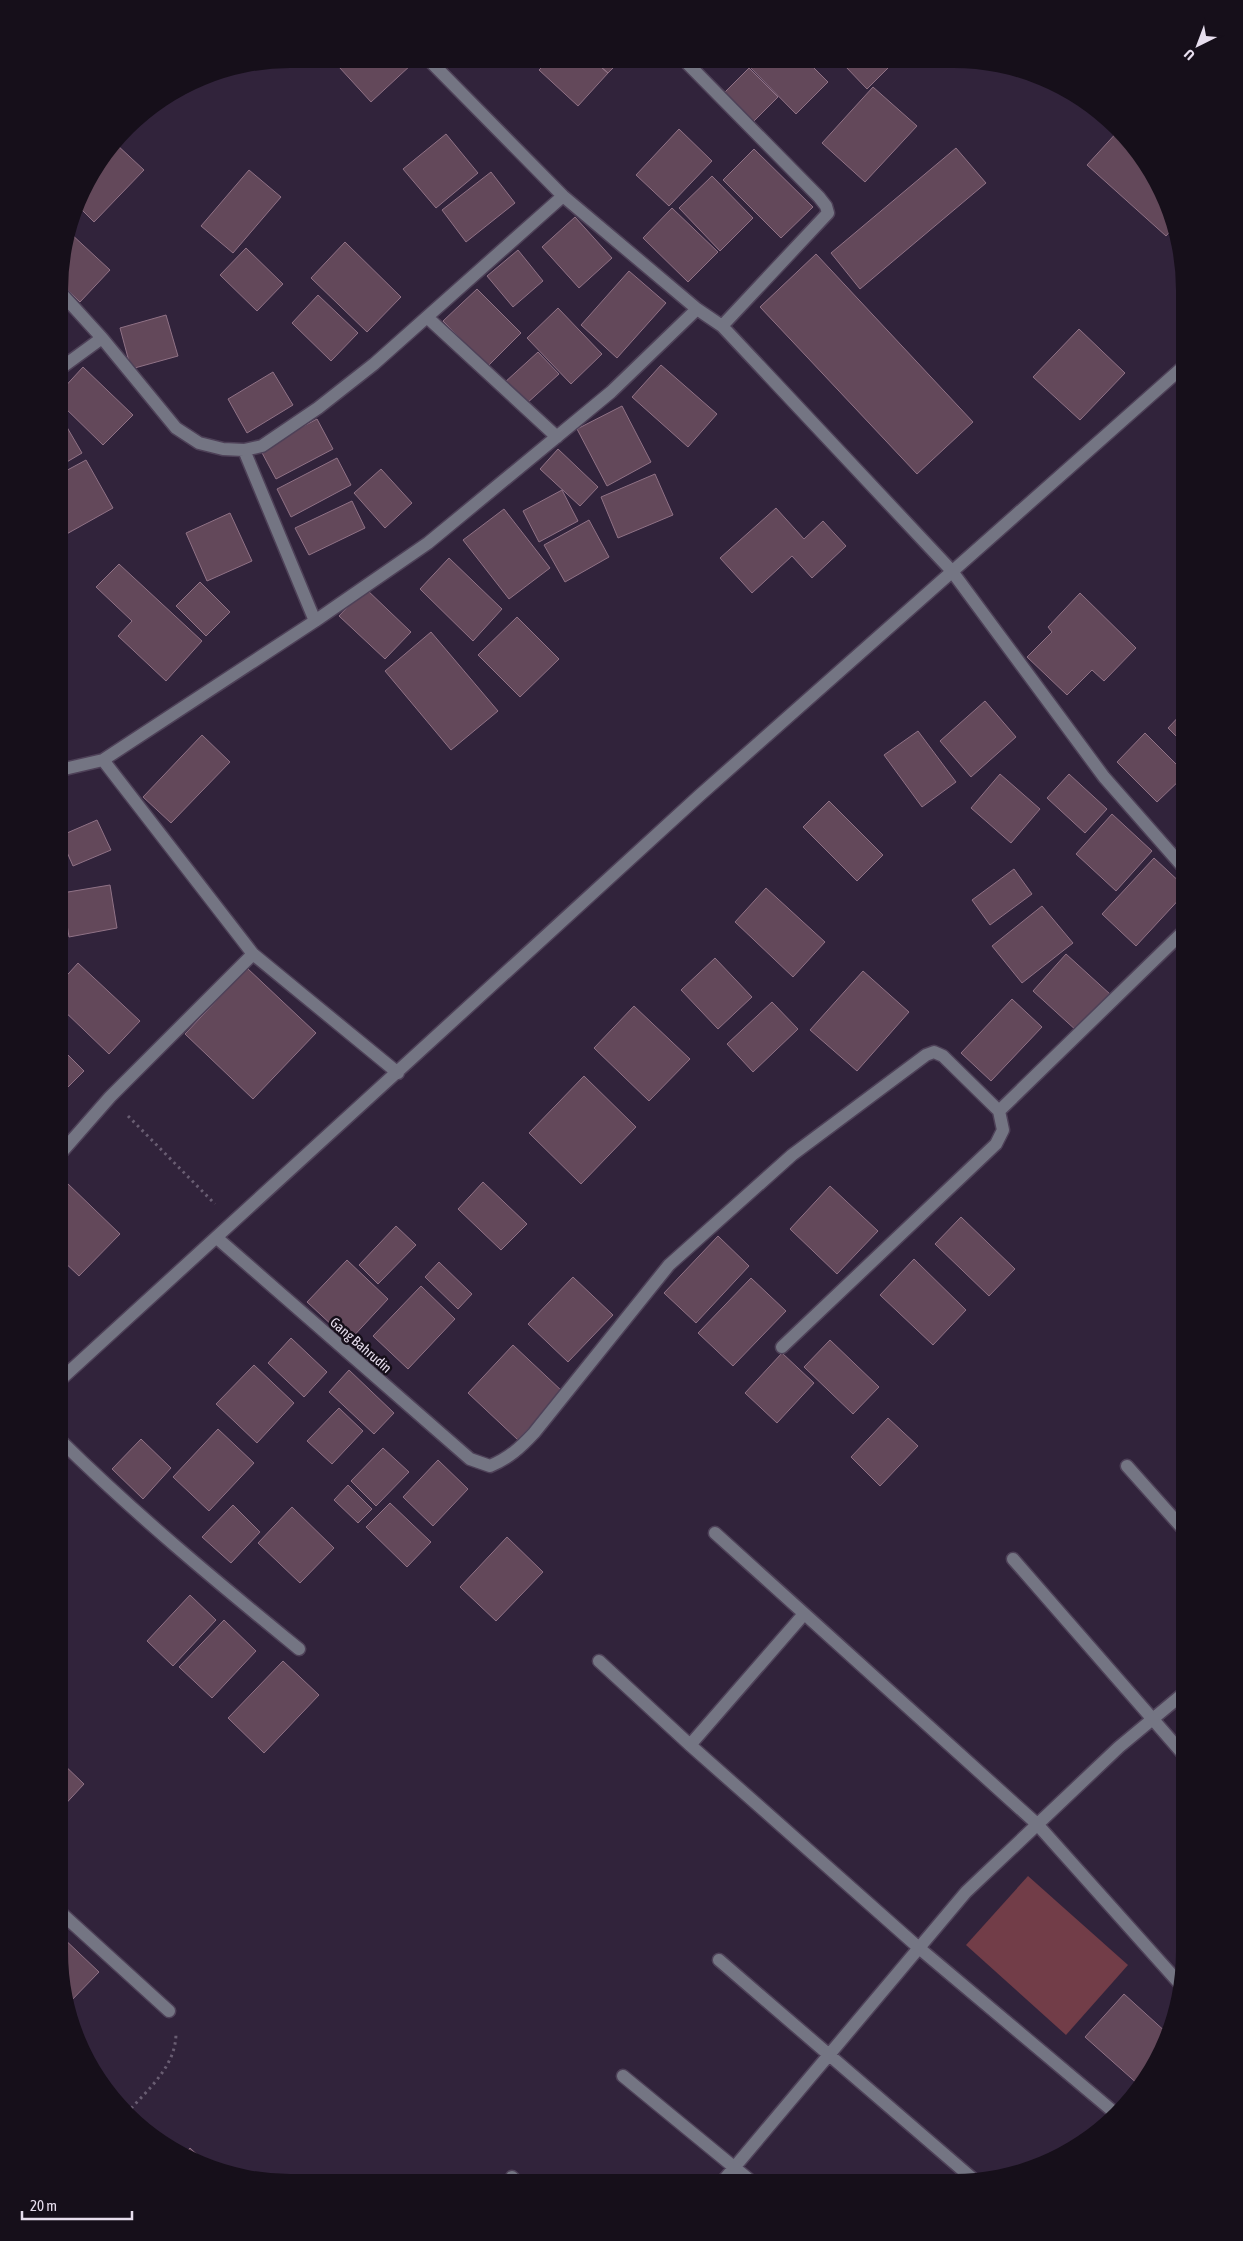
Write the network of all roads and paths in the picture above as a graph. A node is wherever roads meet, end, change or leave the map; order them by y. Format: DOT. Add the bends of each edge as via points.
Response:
graph roads {
  1 [pos="437,68"];
  2 [pos="692,68"];
  3 [pos="563,196"];
  4 [pos="68,301"];
  5 [pos="697,309"];
  6 [pos="428,318"];
  7 [pos="722,326"];
  8 [pos="102,338"];
  9 [pos="68,363"];
  10 [pos="1176,373"];
  11 [pos="557,437"];
  12 [pos="244,450"];
  13 [pos="952,570"];
  14 [pos="316,621"];
  15 [pos="103,760"];
  16 [pos="68,768"];
  17 [pos="1176,859"];
  18 [pos="1176,939"];
  19 [pos="253,954"];
  20 [pos="398,1073"];
  21 [pos="110,1098"];
  22 [pos="999,1111"];
  23 [pos="68,1145"];
  24 [pos="233,1223"];
  25 [pos="217,1238"];
  26 [pos="782,1347"];
  27 [pos="68,1373"];
  28 [pos="68,1448"];
  29 [pos="1128,1466"];
  30 [pos="1176,1521"];
  31 [pos="715,1533"];
  32 [pos="1013,1559"];
  33 [pos="804,1614"];
  34 [pos="299,1649"];
  35 [pos="598,1661"];
  36 [pos="1176,1700"];
  37 [pos="1152,1719"];
  38 [pos="690,1745"];
  39 [pos="1176,1746"];
  40 [pos="1038,1824"];
  41 [pos="68,1919"];
  42 [pos="919,1948"];
  43 [pos="719,1960"];
  44 [pos="1174,1978"];
  45 [pos="170,2012"];
  46 [pos="829,2054"];
  47 [pos="623,2076"];
  48 [pos="131,2108"];
  49 [pos="1111,2109"];
  50 [pos="734,2167"];
  51 [pos="966,2173"];
  52 [pos="728,2174"];
  53 [pos="742,2174"];
  1 -- 3 [label="street"];
  2 -- 7 [label="street" via="818,196 828,213"];
  3 -- 5 [label="street"];
  3 -- 6 [label="street"];
  4 -- 8 [label="street"];
  5 -- 7 [label="street"];
  5 -- 11 [label="street" via="611,392"];
  6 -- 11 [label="street"];
  6 -- 12 [label="street" via="282,434 262,446"];
  7 -- 13 [label="street"];
  8 -- 9 [label="street"];
  8 -- 12 [label="street" via="176,428 198,444"];
  10 -- 13 [label="street"];
  11 -- 14 [label="street" via="428,543"];
  12 -- 14 [label="street"];
  13 -- 17 [label="street" via="1104,777"];
  13 -- 20 [label="street" via="700,795"];
  14 -- 15 [label="street"];
  15 -- 16 [label="street"];
  15 -- 19 [label="street"];
  18 -- 22 [label="street"];
  19 -- 20 [label="street"];
  19 -- 21 [label="street"];
  20 -- 24 [label="street"];
  21 -- 23 [label="street"];
  21 -- 24 [label="path"];
  22 -- 25 [label="street, Gang Bahrudin" via="943,1056 934,1052 921,1058 792,1154 676,1258 528,1439 506,1459 490,1466 470,1459"];
  22 -- 26 [label="street" via="1003,1130 996,1144"];
  24 -- 25 [label="street"];
  25 -- 27 [label="street"];
  28 -- 34 [label="street" via="193,1562"];
  29 -- 30 [label="street"];
  31 -- 33 [label="street"];
  32 -- 37 [label="street"];
  33 -- 38 [label="street"];
  33 -- 40 [label="street"];
  35 -- 38 [label="street"];
  36 -- 37 [label="street"];
  37 -- 39 [label="street"];
  37 -- 40 [label="street"];
  38 -- 42 [label="street"];
  40 -- 42 [label="street" via="966,1892"];
  40 -- 44 [label="street"];
  41 -- 45 [label="street"];
  42 -- 46 [label="street"];
  42 -- 49 [label="street"];
  43 -- 46 [label="street"];
  45 -- 48 [label="path" via="176,2028 171,2059"];
  46 -- 50 [label="street"];
  46 -- 51 [label="street"];
  47 -- 50 [label="street"];
  50 -- 52 [label="street"];
  50 -- 53 [label="street"];
}
